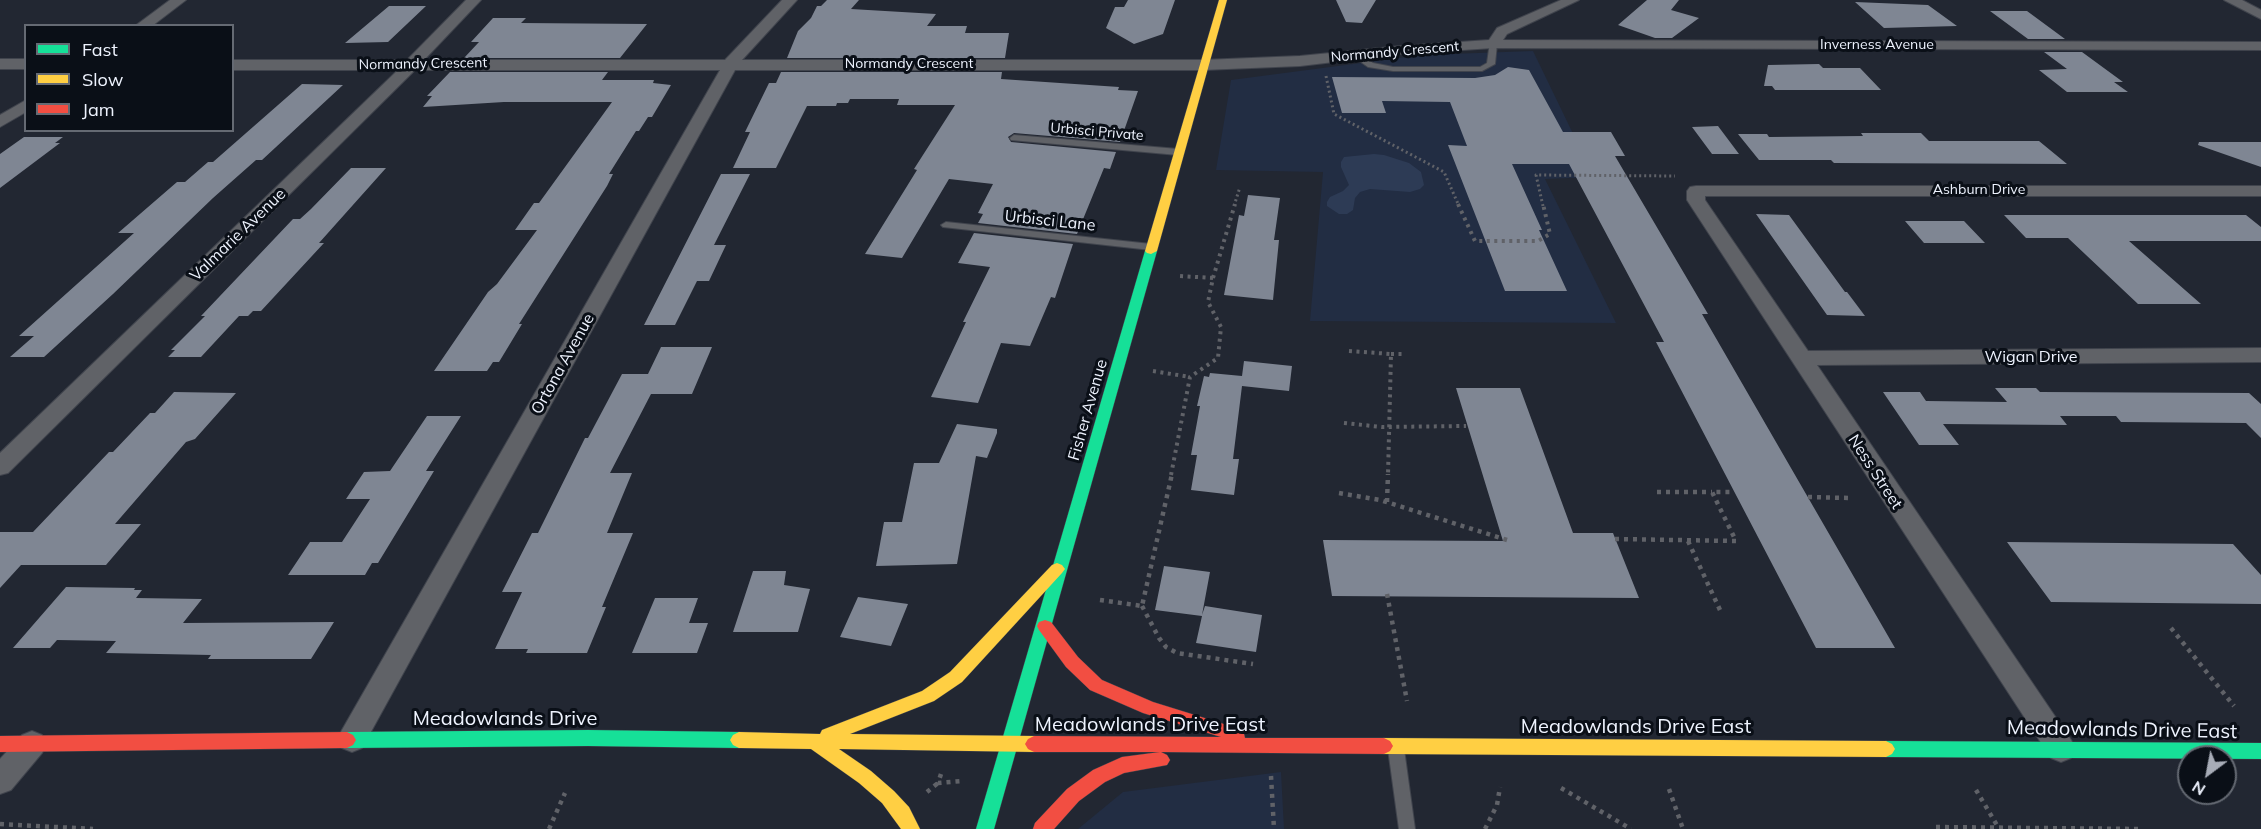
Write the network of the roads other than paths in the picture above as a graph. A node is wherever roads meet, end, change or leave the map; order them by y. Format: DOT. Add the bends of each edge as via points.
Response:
graph roads {
  1 [pos="179,0"];
  2 [pos="474,0"];
  3 [pos="790,0"];
  4 [pos="1223,0"];
  5 [pos="1572,0"];
  6 [pos="2231,0"];
  7 [pos="2261,15"];
  8 [pos="145,24"];
  9 [pos="1493,44"];
  10 [pos="2261,46"];
  11 [pos="1355,56"];
  12 [pos="731,63"];
  13 [pos="0,64"];
  14 [pos="24,64"];
  15 [pos="234,65"];
  16 [pos="411,65"];
  17 [pos="1203,65"];
  18 [pos="24,106"];
  19 [pos="0,123"];
  20 [pos="1014,138"];
  21 [pos="1178,152"];
  22 [pos="1696,191"];
  23 [pos="2261,191"];
  24 [pos="946,225"];
  25 [pos="1151,247"];
  26 [pos="2261,355"];
  27 [pos="1800,358"];
  28 [pos="0,467"];
  29 [pos="1063,562"];
  30 [pos="1045,626"];
  31 [pos="352,739"];
  32 [pos="814,741"];
  33 [pos="0,744"];
  34 [pos="32,744"];
  35 [pos="1010,744"];
  36 [pos="1269,745"];
  37 [pos="1395,745"];
  38 [pos="2061,749"];
  39 [pos="2261,751"];
  40 [pos="0,781"];
  41 [pos="911,829"];
  42 [pos="985,829"];
  43 [pos="1042,829"];
  44 [pos="1407,829"];
  1 -- 8 [label="street"];
  2 -- 16 [label="street, Valmarie Avenue"];
  3 -- 12 [label="street, Ortona Avenue"];
  4 -- 17 [label="main road, Fisher Avenue"];
  5 -- 9 [label="street" via="1502,31"];
  6 -- 7 [label="street"];
  9 -- 10 [label="street, Inverness Avenue"];
  9 -- 11 [label="street, Normandy Crescent"];
  9 -- 11 [label="lane" via="1491,64 1482,69 1394,69 1371,65"];
  11 -- 17 [label="street, Normandy Crescent"];
  12 -- 16 [label="street, Normandy Crescent"];
  12 -- 17 [label="street, Normandy Crescent"];
  12 -- 31 [label="street, Ortona Avenue"];
  13 -- 14 [label="street"];
  15 -- 16 [label="street, Normandy Crescent"];
  16 -- 28 [label="street, Valmarie Avenue"];
  17 -- 21 [label="main road, Fisher Avenue"];
  18 -- 19 [label="street"];
  20 -- 21 [label="lane, Urbisci Private"];
  21 -- 25 [label="main road, Fisher Avenue"];
  22 -- 23 [label="street, Ashburn Drive"];
  22 -- 27 [label="street, Ness Street" via="1696,200"];
  24 -- 25 [label="lane, Urbisci Lane"];
  25 -- 29 [label="main road, Fisher Avenue"];
  26 -- 27 [label="street, Wigan Drive"];
  27 -- 38 [label="street, Ness Street"];
  29 -- 30 [label="main road, Fisher Avenue"];
  29 -- 32 [label="main road" via="956,677 928,696"];
  30 -- 35 [label="main road, Fisher Avenue"];
  30 -- 36 [label="main road" via="1072,662 1096,685 1149,708"];
  31 -- 32 [label="main road, Meadowlands Drive"];
  31 -- 34 [label="main road, Meadowlands Drive"];
  32 -- 35 [label="main road, Meadowlands Drive"];
  32 -- 41 [label="main road" via="888,797"];
  33 -- 34 [label="main road, Meadowlands Drive"];
  34 -- 40 [label="street"];
  35 -- 36 [label="main road, Meadowlands Drive East"];
  35 -- 42 [label="main road, Fisher Avenue"];
  36 -- 37 [label="main road, Meadowlands Drive East"];
  36 -- 43 [label="main road" via="1122,765 1073,795"];
  37 -- 38 [label="main road, Meadowlands Drive East"];
  37 -- 44 [label="lane"];
  38 -- 39 [label="main road, Meadowlands Drive East"];
}
